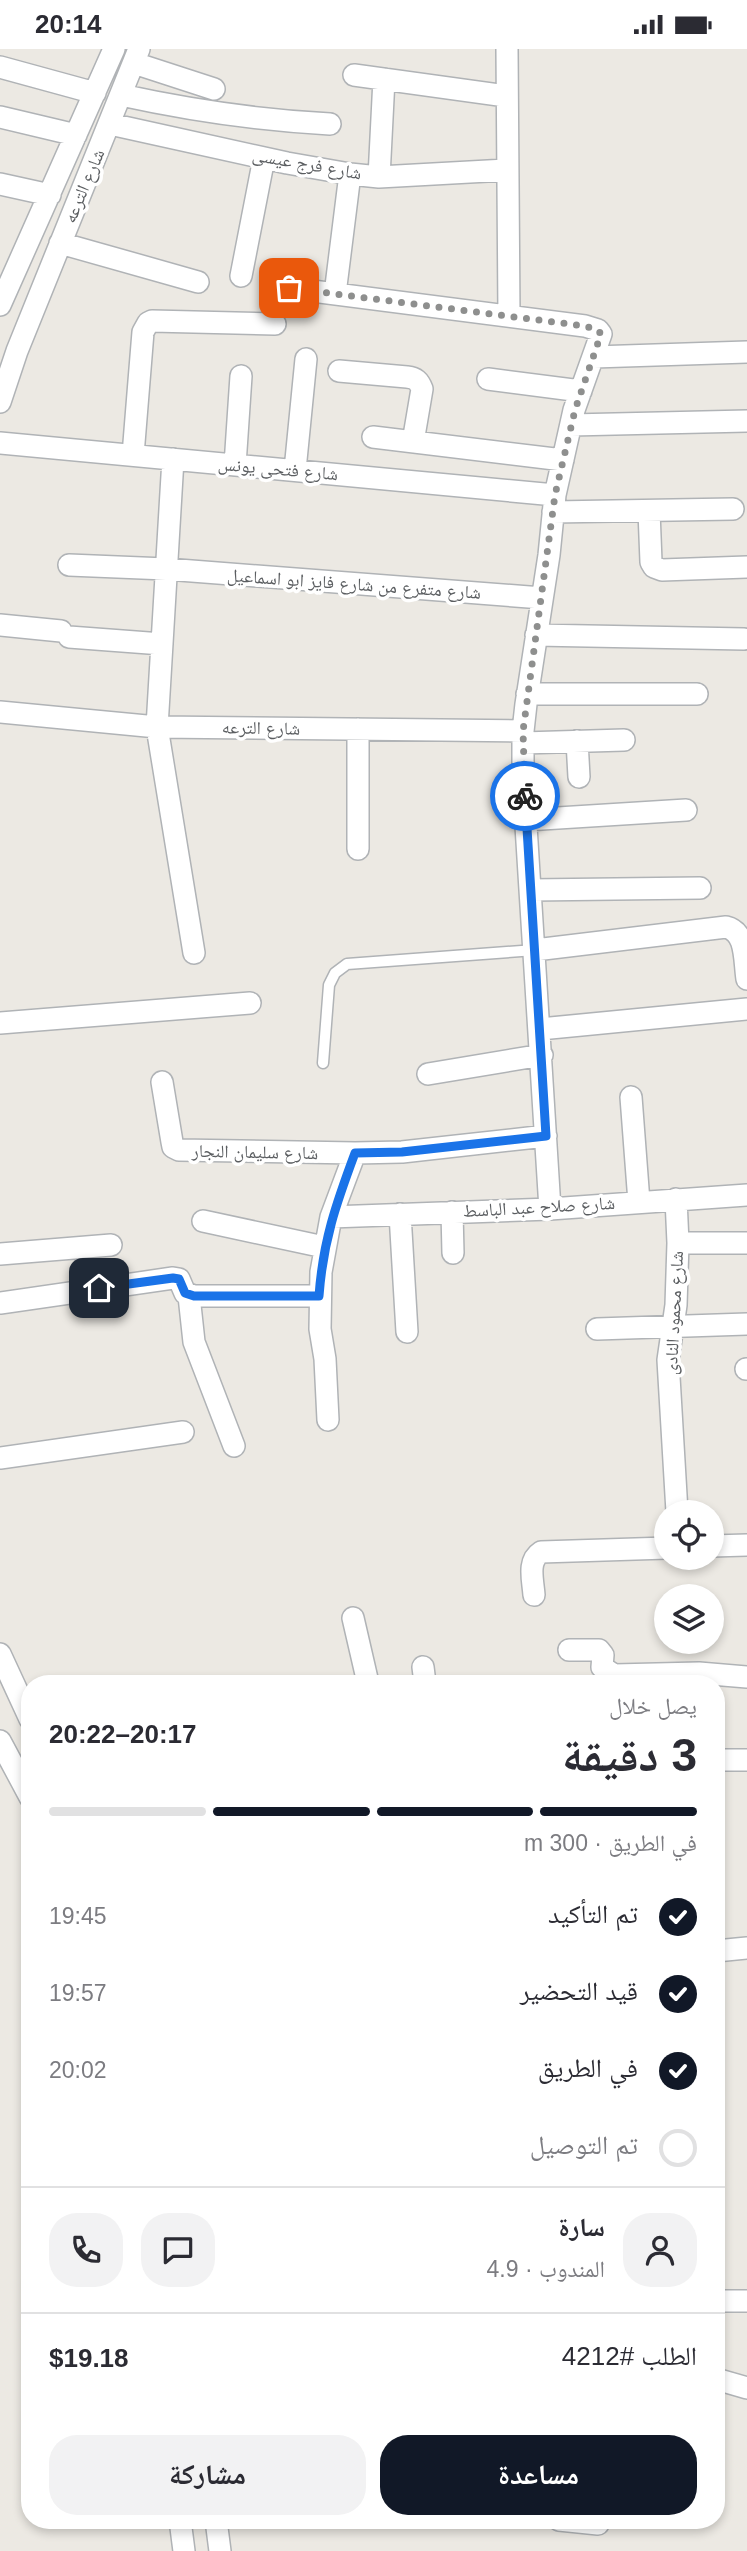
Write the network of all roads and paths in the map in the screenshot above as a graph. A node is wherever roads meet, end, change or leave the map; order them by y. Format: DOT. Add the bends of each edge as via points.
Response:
graph roads {
  1 [pos="114,49"];
  2 [pos="506,49"];
  3 [pos="137,56"];
  4 [pos="0,67"];
  5 [pos="354,75"];
  6 [pos="384,79"];
  7 [pos="214,89"];
  8 [pos="95,93"];
  9 [pos="121,95"];
  10 [pos="506,96"];
  11 [pos="0,117"];
  12 [pos="110,124"];
  13 [pos="330,124"];
  14 [pos="76,135"];
  15 [pos="264,158"];
  16 [pos="506,170"];
  17 [pos="350,174"];
  18 [pos="379,177"];
  19 [pos="0,184"];
  20 [pos="50,195"];
  21 [pos="60,243"];
  22 [pos="241,276"];
  23 [pos="198,282"];
  24 [pos="289,288"];
  25 [pos="335,294"];
  26 [pos="0,305"];
  27 [pos="509,316"];
  28 [pos="275,324"];
  29 [pos="747,352"];
  30 [pos="594,356"];
  31 [pos="306,359"];
  32 [pos="338,371"];
  33 [pos="241,376"];
  34 [pos="488,379"];
  35 [pos="581,391"];
  36 [pos="0,402"];
  37 [pos="747,421"];
  38 [pos="571,425"];
  39 [pos="373,437"];
  40 [pos="413,442"];
  41 [pos="0,443"];
  42 [pos="133,455"];
  43 [pos="173,459"];
  44 [pos="563,460"];
  45 [pos="235,465"];
  46 [pos="295,470"];
  47 [pos="554,503"];
  48 [pos="733,509"];
  49 [pos="649,511"];
  50 [pos="69,565"];
  51 [pos="747,567"];
  52 [pos="166,569"];
  53 [pos="542,598"];
  54 [pos="0,625"];
  55 [pos="536,635"];
  56 [pos="744,639"];
  57 [pos="162,644"];
  58 [pos="527,694"];
  59 [pos="697,694"];
  60 [pos="0,712"];
  61 [pos="157,727"];
  62 [pos="358,729"];
  63 [pos="523,737"];
  64 [pos="624,740"];
  65 [pos="577,741"];
  66 [pos="579,778"];
  67 [pos="686,810"];
  68 [pos="526,820"];
  69 [pos="358,849"];
  70 [pos="700,888"];
  71 [pos="531,890"];
  72 [pos="535,950"];
  73 [pos="194,953"];
  74 [pos="747,979"];
  75 [pos="250,1003"];
  76 [pos="747,1009"];
  77 [pos="0,1023"];
  78 [pos="540,1029"];
  79 [pos="542,1055"];
  80 [pos="323,1063"];
  81 [pos="429,1075"];
  82 [pos="162,1082"];
  83 [pos="631,1097"];
  84 [pos="546,1136"];
  85 [pos="355,1153"];
  86 [pos="747,1195"];
  87 [pos="676,1199"];
  88 [pos="639,1202"];
  89 [pos="550,1209"];
  90 [pos="452,1212"];
  91 [pos="400,1214"];
  92 [pos="331,1217"];
  93 [pos="203,1221"];
  94 [pos="678,1243"];
  95 [pos="747,1243"];
  96 [pos="111,1245"];
  97 [pos="324,1247"];
  98 [pos="0,1254"];
  99 [pos="453,1254"];
  100 [pos="189,1296"];
  101 [pos="319,1296"];
  102 [pos="0,1303"];
  103 [pos="747,1324"];
  104 [pos="673,1325"];
  105 [pos="597,1329"];
  106 [pos="407,1332"];
  107 [pos="328,1420"];
  108 [pos="183,1432"];
  109 [pos="234,1446"];
  110 [pos="0,1458"];
  111 [pos="676,1500"];
  112 [pos="747,1545"];
  113 [pos="724,1546"];
  114 [pos="654,1548"];
  115 [pos="534,1595"];
  116 [pos="353,1618"];
  117 [pos="569,1650"];
  118 [pos="0,1654"];
  119 [pos="366,1675"];
  120 [pos="614,1675"];
  121 [pos="690,1675"];
  122 [pos="715,1675"];
  123 [pos="725,1676"];
  124 [pos="747,1677"];
  125 [pos="21,1700"];
  126 [pos="0,1741"];
  127 [pos="725,1760"];
  128 [pos="747,1760"];
  129 [pos="21,1780"];
  130 [pos="747,1948"];
  131 [pos="725,1950"];
  132 [pos="725,2301"];
  133 [pos="747,2301"];
  134 [pos="725,2382"];
  135 [pos="747,2388"];
  136 [pos="181,2529"];
  137 [pos="217,2529"];
  138 [pos="184,2551"];
  139 [pos="220,2551"];
  1 -- 8 [label="street, شارع الترعه"];
  2 -- 10 [label="street"];
  3 -- 7 [label="street"];
  3 -- 9 [label="street, شارع الترعه"];
  4 -- 8 [label="street"];
  5 -- 6 [label="street"];
  6 -- 10 [label="street"];
  6 -- 18 [label="street"];
  8 -- 14 [label="street, شارع الترعه"];
  9 -- 12 [label="street, شارع الترعه"];
  9 -- 13 [label="street" via="260,120"];
  10 -- 16 [label="street"];
  11 -- 14 [label="street"];
  12 -- 15 [label="street, شارع فرج عيسى"];
  12 -- 21 [label="street, شارع الترعه"];
  14 -- 20 [label="street, شارع الترعه"];
  15 -- 17 [label="street, شارع فرج عيسى"];
  15 -- 22 [label="street"];
  16 -- 18 [label="street, شارع فرج عيسى"];
  16 -- 27 [label="street"];
  17 -- 18 [label="street, شارع فرج عيسى"];
  17 -- 25 [label="street"];
  19 -- 20 [label="street"];
  20 -- 26 [label="street, شارع الترعه"];
  21 -- 23 [label="street"];
  21 -- 36 [label="street, شارع الترعه"];
  24 -- 25 [label="street"];
  25 -- 27 [label="street"];
  27 -- 30 [label="street" via="598,330 601,334"];
  28 -- 42 [label="street" via="148,323 143,331"];
  29 -- 30 [label="street"];
  30 -- 35 [label="street"];
  31 -- 46 [label="street"];
  32 -- 40 [label="street" via="420,382"];
  33 -- 45 [label="street"];
  34 -- 35 [label="street"];
  35 -- 38 [label="street"];
  37 -- 38 [label="street"];
  38 -- 44 [label="street"];
  39 -- 40 [label="street"];
  40 -- 44 [label="street"];
  41 -- 42 [label="street, شارع فتحى يونس"];
  42 -- 43 [label="street, شارع فتحى يونس"];
  43 -- 45 [label="street, شارع فتحى يونس"];
  43 -- 52 [label="street"];
  44 -- 47 [label="street"];
  45 -- 46 [label="street, شارع فتحى يونس"];
  46 -- 47 [label="street, شارع فتحى يونس"];
  47 -- 49 [label="street, شارع فتحى يونس"];
  47 -- 53 [label="street"];
  48 -- 49 [label="street, شارع فتحى يونس"];
  49 -- 51 [label="street" via="654,567"];
  50 -- 52 [label="street, شارع متفرع من شارع فايز ابو اسماعيل"];
  52 -- 53 [label="street, شارع متفرع من شارع فايز ابو اسماعيل"];
  52 -- 57 [label="street"];
  53 -- 55 [label="street"];
  54 -- 57 [label="street"];
  55 -- 56 [label="street"];
  55 -- 58 [label="street"];
  57 -- 61 [label="street"];
  58 -- 59 [label="street"];
  58 -- 63 [label="street"];
  60 -- 61 [label="street, شارع الترعه"];
  61 -- 62 [label="street, شارع الترعه"];
  61 -- 73 [label="street"];
  62 -- 63 [label="street, شارع الترعه"];
  62 -- 69 [label="street"];
  63 -- 65 [label="street, شارع الترعه"];
  63 -- 68 [label="street"];
  64 -- 65 [label="street, شارع الترعه"];
  65 -- 66 [label="street"];
  67 -- 68 [label="street"];
  68 -- 71 [label="street"];
  70 -- 71 [label="street"];
  71 -- 72 [label="street"];
  72 -- 74 [label="street" via="726,927 741,935"];
  72 -- 78 [label="street"];
  72 -- 80 [label="lane" via="347,964 329,985"];
  75 -- 77 [label="street"];
  76 -- 78 [label="street"];
  78 -- 79 [label="street"];
  79 -- 81 [label="street"];
  79 -- 84 [label="street"];
  82 -- 85 [label="street, شارع سليمان النجار" via="173,1147 185,1151"];
  83 -- 88 [label="street"];
  84 -- 85 [label="street, شارع سليمان النجار"];
  84 -- 89 [label="street"];
  85 -- 92 [label="street"];
  86 -- 87 [label="street, شارع صلاح عبد الباسط"];
  87 -- 88 [label="street, شارع صلاح عبد الباسط"];
  87 -- 94 [label="street, شارع محمود النادى"];
  88 -- 89 [label="street, شارع صلاح عبد الباسط"];
  89 -- 90 [label="street, شارع صلاح عبد الباسط"];
  90 -- 91 [label="street, شارع صلاح عبد الباسط"];
  90 -- 99 [label="street"];
  91 -- 92 [label="street, شارع صلاح عبد الباسط"];
  91 -- 106 [label="street"];
  92 -- 97 [label="street"];
  93 -- 97 [label="street"];
  94 -- 95 [label="street"];
  94 -- 104 [label="street, شارع محمود النادى"];
  96 -- 98 [label="street"];
  97 -- 101 [label="street"];
  100 -- 101 [label="street"];
  100 -- 102 [label="street" via="179,1279 173,1278"];
  100 -- 109 [label="street" via="194,1342"];
  101 -- 107 [label="street"];
  103 -- 104 [label="street"];
  104 -- 105 [label="street"];
  104 -- 111 [label="street, شارع محمود النادى" via="668,1360"];
  108 -- 110 [label="street"];
  112 -- 113 [label="street"];
  114 -- 115 [label="street" via="541,1552 532,1563"];
  116 -- 119 [label="street"];
  117 -- 120 [label="street" via="599,1650 602,1667"];
  118 -- 125 [label="street"];
  121 -- 122 [label="street"];
  123 -- 124 [label="street"];
  126 -- 129 [label="street"];
  127 -- 128 [label="street"];
  130 -- 131 [label="street"];
  132 -- 133 [label="street"];
  134 -- 135 [label="street"];
  136 -- 138 [label="street"];
  137 -- 139 [label="street"];
}
